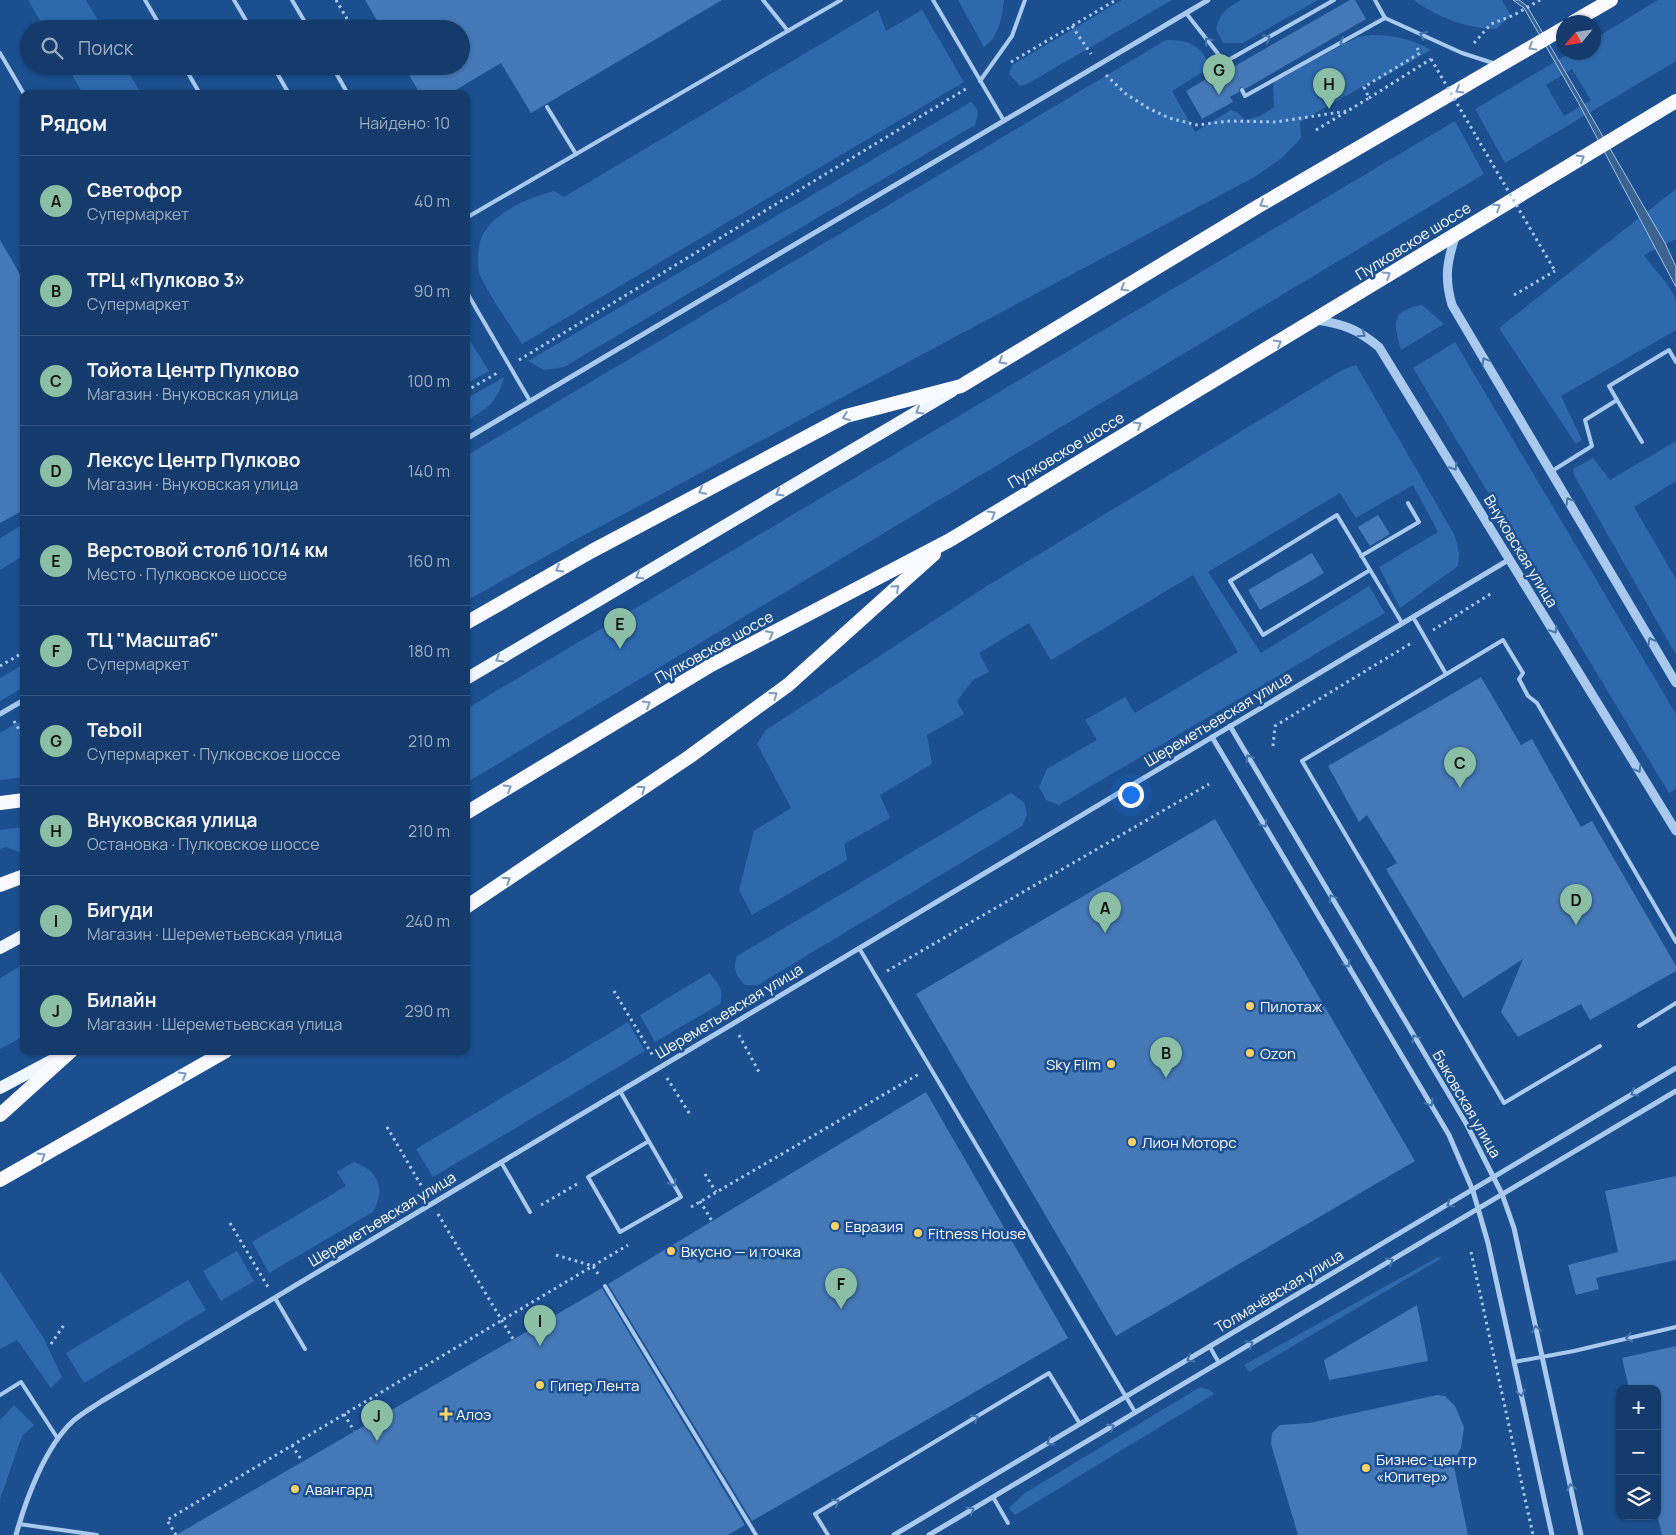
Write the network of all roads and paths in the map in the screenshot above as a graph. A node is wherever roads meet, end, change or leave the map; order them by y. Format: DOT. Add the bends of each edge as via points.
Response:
graph roads {
  1 [pos="145,0"];
  2 [pos="234,0"];
  3 [pos="292,0"];
  4 [pos="336,0"];
  5 [pos="763,0"];
  6 [pos="841,0"];
  7 [pos="933,0"];
  8 [pos="1025,0"];
  9 [pos="1116,0"];
  10 [pos="1208,0"];
  11 [pos="1334,0"];
  12 [pos="1375,0"];
  13 [pos="1540,0"];
  14 [pos="1611,0"];
  15 [pos="1186,13"];
  16 [pos="1585,15"];
  17 [pos="1386,18"];
  18 [pos="157,20"];
  19 [pos="246,20"];
  20 [pos="304,20"];
  21 [pos="348,20"];
  22 [pos="1072,26"];
  23 [pos="1406,28"];
  24 [pos="788,31"];
  25 [pos="1556,33"];
  26 [pos="1427,50"];
  27 [pos="0,53"];
  28 [pos="1420,53"];
  29 [pos="1462,53"];
  30 [pos="1225,62"];
  31 [pos="1099,65"];
  32 [pos="1501,65"];
  33 [pos="1230,69"];
  34 [pos="189,75"];
  35 [pos="278,75"];
  36 [pos="337,75"];
  37 [pos="980,81"];
  38 [pos="22,90"];
  39 [pos="198,90"];
  40 [pos="287,90"];
  41 [pos="346,90"];
  42 [pos="1242,90"];
  43 [pos="1369,98"];
  44 [pos="1676,101"];
  45 [pos="547,107"];
  46 [pos="1347,110"];
  47 [pos="1004,121"];
  48 [pos="1316,130"];
  49 [pos="576,154"];
  50 [pos="470,216"];
  51 [pos="1456,233"];
  52 [pos="1514,295"];
  53 [pos="470,298"];
  54 [pos="1316,320"];
  55 [pos="1676,362"];
  56 [pos="510,366"];
  57 [pos="961,386"];
  58 [pos="470,389"];
  59 [pos="1617,400"];
  60 [pos="530,401"];
  61 [pos="470,437"];
  62 [pos="1642,442"];
  63 [pos="1552,470"];
  64 [pos="1408,503"];
  65 [pos="950,540"];
  66 [pos="1361,556"];
  67 [pos="1510,559"];
  68 [pos="1370,570"];
  69 [pos="1492,593"];
  70 [pos="1413,616"];
  71 [pos="470,621"];
  72 [pos="1402,623"];
  73 [pos="1424,636"];
  74 [pos="20,654"];
  75 [pos="0,666"];
  76 [pos="1446,674"];
  77 [pos="470,676"];
  78 [pos="1676,683"];
  79 [pos="20,702"];
  80 [pos="8,710"];
  81 [pos="0,714"];
  82 [pos="1230,726"];
  83 [pos="20,731"];
  84 [pos="1212,737"];
  85 [pos="1273,746"];
  86 [pos="1209,784"];
  87 [pos="20,800"];
  88 [pos="0,803"];
  89 [pos="470,811"];
  90 [pos="1676,830"];
  91 [pos="20,878"];
  92 [pos="0,885"];
  93 [pos="470,904"];
  94 [pos="20,937"];
  95 [pos="1676,942"];
  96 [pos="0,948"];
  97 [pos="859,948"];
  98 [pos="876,978"];
  99 [pos="614,991"];
  100 [pos="1676,1003"];
  101 [pos="732,1024"];
  102 [pos="1639,1026"];
  103 [pos="1600,1046"];
  104 [pos="62,1055"];
  105 [pos="66,1055"];
  106 [pos="219,1055"];
  107 [pos="660,1067"];
  108 [pos="930,1068"];
  109 [pos="1676,1068"];
  110 [pos="760,1074"];
  111 [pos="0,1088"];
  112 [pos="620,1091"];
  113 [pos="1676,1091"];
  114 [pos="0,1115"];
  115 [pos="690,1116"];
  116 [pos="387,1127"];
  117 [pos="649,1141"];
  118 [pos="501,1162"];
  119 [pos="705,1174"];
  120 [pos="588,1177"];
  121 [pos="1494,1178"];
  122 [pos="0,1180"];
  123 [pos="1473,1191"];
  124 [pos="716,1192"];
  125 [pos="1502,1194"];
  126 [pos="700,1202"];
  127 [pos="432,1204"];
  128 [pos="1478,1209"];
  129 [pos="684,1211"];
  130 [pos="530,1212"];
  131 [pos="712,1221"];
  132 [pos="230,1223"];
  133 [pos="634,1241"];
  134 [pos="1471,1252"];
  135 [pos="556,1255"];
  136 [pos="593,1266"];
  137 [pos="605,1286"];
  138 [pos="274,1298"];
  139 [pos="502,1320"];
  140 [pos="64,1325"];
  141 [pos="1676,1327"];
  142 [pos="513,1339"];
  143 [pos="51,1344"];
  144 [pos="1210,1347"];
  145 [pos="305,1349"];
  146 [pos="1542,1356"];
  147 [pos="1514,1362"];
  148 [pos="1219,1363"];
  149 [pos="0,1395"];
  150 [pos="1125,1397"];
  151 [pos="1135,1412"];
  152 [pos="344,1414"];
  153 [pos="1080,1424"];
  154 [pos="354,1431"];
  155 [pos="58,1439"];
  156 [pos="292,1445"];
  157 [pos="302,1461"];
  158 [pos="993,1497"];
  159 [pos="19,1524"];
  160 [pos="1008,1524"];
  161 [pos="76,1534"];
  162 [pos="16,1535"];
  163 [pos="97,1535"];
  164 [pos="176,1535"];
  165 [pos="756,1535"];
  166 [pos="828,1535"];
  167 [pos="894,1535"];
  168 [pos="929,1535"];
  169 [pos="1534,1535"];
  170 [pos="1552,1535"];
  171 [pos="1581,1535"];
  1 -- 18 [label="lane"];
  2 -- 19 [label="lane"];
  3 -- 20 [label="lane"];
  4 -- 21 [label="path"];
  5 -- 24 [label="lane"];
  6 -- 24 [label="lane"];
  7 -- 37 [label="lane"];
  8 -- 37 [label="lane" via="1012,36"];
  9 -- 22 [label="path"];
  10 -- 15 [label="street"];
  30 -- 11 [label="lane, one-way"];
  12 -- 17 [label="lane"];
  13 -- 29 [label="path" via="1491,24"];
  14 -- 16 [label="highway"];
  30 -- 15 [label="lane, one-way"];
  15 -- 31 [label="street"];
  17 -- 23 [label="lane"];
  17 -- 42 [label="lane, one-way" via="1245,96"];
  22 -- 31 [label="path"];
  22 -- 37 [label="path"];
  23 -- 28 [label="path"];
  29 -- 23 [label="lane, one-way"];
  24 -- 49 [label="lane"];
  25 -- 32 [label="highway, one-way"];
  26 -- 28 [label="path"];
  27 -- 38 [label="lane"];
  28 -- 43 [label="path" via="1364,87"];
  29 -- 32 [label="lane"];
  30 -- 33 [label="lane"];
  31 -- 46 [label="path" via="1120,89 1148,108 1169,118 1197,125 1230,121 1276,122"];
  31 -- 47 [label="street"];
  32 -- 57 [label="highway, one-way" via="1257,207"];
  34 -- 39 [label="lane"];
  35 -- 40 [label="lane"];
  36 -- 41 [label="lane"];
  37 -- 47 [label="lane"];
  37 -- 56 [label="path"];
  43 -- 46 [label="path"];
  43 -- 52 [label="path, bridge" via="1431,59 1555,271"];
  51 -- 44 [label="highway, Пулковское шоссе, one-way"];
  45 -- 49 [label="lane"];
  46 -- 48 [label="path"];
  47 -- 60 [label="street"];
  49 -- 50 [label="lane"];
  54 -- 51 [label="highway, Пулковское шоссе, one-way"];
  63 -- 51 [label="street, one-way" via="1452,305 1446,285 1448,260"];
  53 -- 56 [label="lane"];
  65 -- 54 [label="highway, Пулковское шоссе, one-way"];
  54 -- 67 [label="street, Внуковская улица, one-way" via="1343,324 1359,331 1379,347"];
  55 -- 59 [label="lane" via="1669,350 1609,386"];
  56 -- 58 [label="path"];
  56 -- 60 [label="lane"];
  57 -- 71 [label="highway, one-way" via="846,416 592,550"];
  57 -- 77 [label="main road, one-way"];
  59 -- 62 [label="lane"];
  59 -- 63 [label="lane" via="1585,420 1592,446"];
  60 -- 61 [label="street"];
  78 -- 63 [label="street, one-way"];
  64 -- 66 [label="lane" via="1419,522"];
  89 -- 65 [label="highway, Пулковское шоссе, one-way" via="711,665"];
  93 -- 65 [label="highway, one-way" via="689,757 788,684"];
  66 -- 68 [label="lane"];
  66 -- 68 [label="lane" via="1337,515 1230,581 1263,635"];
  67 -- 70 [label="street, Шереметьевская улица"];
  67 -- 90 [label="street, Внуковская улица, one-way"];
  68 -- 72 [label="lane"];
  69 -- 73 [label="path"];
  70 -- 72 [label="street, Шереметьевская улица"];
  70 -- 73 [label="lane"];
  72 -- 82 [label="street, Шереметьевская улица"];
  73 -- 76 [label="lane"];
  73 -- 85 [label="path" via="1275,726"];
  74 -- 75 [label="path"];
  76 -- 95 [label="lane" via="1502,640 1523,673 1519,679 1528,696 1538,703"];
  76 -- 103 [label="lane" via="1302,761 1504,1102"];
  79 -- 80 [label="street"];
  80 -- 81 [label="street"];
  80 -- 83 [label="path"];
  82 -- 84 [label="street, Шереметьевская улица"];
  121 -- 82 [label="street, Быковская улица, one-way" via="1467,1125"];
  84 -- 97 [label="street, Шереметьевская улица"];
  84 -- 123 [label="street, Быковская улица, one-way" via="1449,1135"];
  86 -- 98 [label="path"];
  87 -- 88 [label="highway"];
  91 -- 92 [label="highway"];
  94 -- 96 [label="main road"];
  97 -- 98 [label="lane"];
  97 -- 101 [label="street, Шереметьевская улица"];
  98 -- 108 [label="lane"];
  99 -- 107 [label="path"];
  100 -- 102 [label="lane"];
  101 -- 107 [label="street, Шереметьевская улица"];
  101 -- 110 [label="path"];
  104 -- 111 [label="main road"];
  105 -- 114 [label="highway"];
  122 -- 106 [label="highway, one-way"];
  107 -- 112 [label="street, Шереметьевская улица"];
  107 -- 115 [label="path"];
  108 -- 124 [label="path"];
  108 -- 150 [label="lane"];
  109 -- 121 [label="street, Толмачёвская улица, one-way"];
  112 -- 117 [label="lane"];
  112 -- 118 [label="street, Шереметьевская улица"];
  113 -- 125 [label="street, Толмачёвская улица"];
  116 -- 127 [label="path"];
  117 -- 120 [label="lane"];
  117 -- 120 [label="lane, one-way" via="680,1196 620,1232"];
  118 -- 127 [label="street, Шереметьевская улица"];
  118 -- 130 [label="lane"];
  119 -- 124 [label="path"];
  120 -- 130 [label="path"];
  121 -- 123 [label="street, Толмачёвская улица"];
  121 -- 125 [label="street, Быковская улица"];
  123 -- 128 [label="street, Быковская улица"];
  123 -- 144 [label="street, Толмачёвская улица, one-way"];
  124 -- 126 [label="path"];
  125 -- 128 [label="street, Толмачёвская улица"];
  146 -- 125 [label="street, Быковская улица, one-way" via="1514,1228"];
  126 -- 129 [label="path"];
  126 -- 131 [label="path"];
  127 -- 138 [label="street, Шереметьевская улица"];
  127 -- 139 [label="path"];
  128 -- 147 [label="street, Быковская улица"];
  148 -- 128 [label="street, Толмачёвская улица, one-way"];
  132 -- 138 [label="path"];
  133 -- 136 [label="path"];
  134 -- 169 [label="path"];
  135 -- 136 [label="path"];
  136 -- 137 [label="path"];
  136 -- 139 [label="path"];
  137 -- 165 [label="lane"];
  138 -- 145 [label="lane"];
  138 -- 155 [label="street, Шереметьевская улица" via="102,1401 73,1421"];
  139 -- 142 [label="path"];
  139 -- 152 [label="path"];
  140 -- 143 [label="path"];
  141 -- 146 [label="lane, one-way"];
  144 -- 148 [label="lane"];
  144 -- 150 [label="street, Толмачёвская улица, one-way"];
  146 -- 147 [label="lane"];
  171 -- 146 [label="street, Быковская улица, one-way"];
  147 -- 170 [label="street, Быковская улица, one-way"];
  148 -- 151 [label="street, Толмачёвская улица"];
  149 -- 155 [label="lane" via="21,1382"];
  150 -- 151 [label="lane"];
  150 -- 153 [label="street, Толмачёвская улица"];
  158 -- 151 [label="street, Толмачёвская улица, one-way"];
  152 -- 154 [label="path"];
  152 -- 156 [label="path"];
  166 -- 153 [label="lane, one-way" via="815,1514 1049,1373"];
  153 -- 167 [label="street, Толмачёвская улица, one-way"];
  155 -- 159 [label="street, Шереметьевская улица" via="44,1461"];
  156 -- 157 [label="path"];
  156 -- 164 [label="path" via="167,1520"];
  158 -- 160 [label="lane"];
  168 -- 158 [label="street, Толмачёвская улица, one-way"];
  159 -- 161 [label="lane"];
  159 -- 162 [label="street, Шереметьевская улица"];
  161 -- 163 [label="lane"];
}
